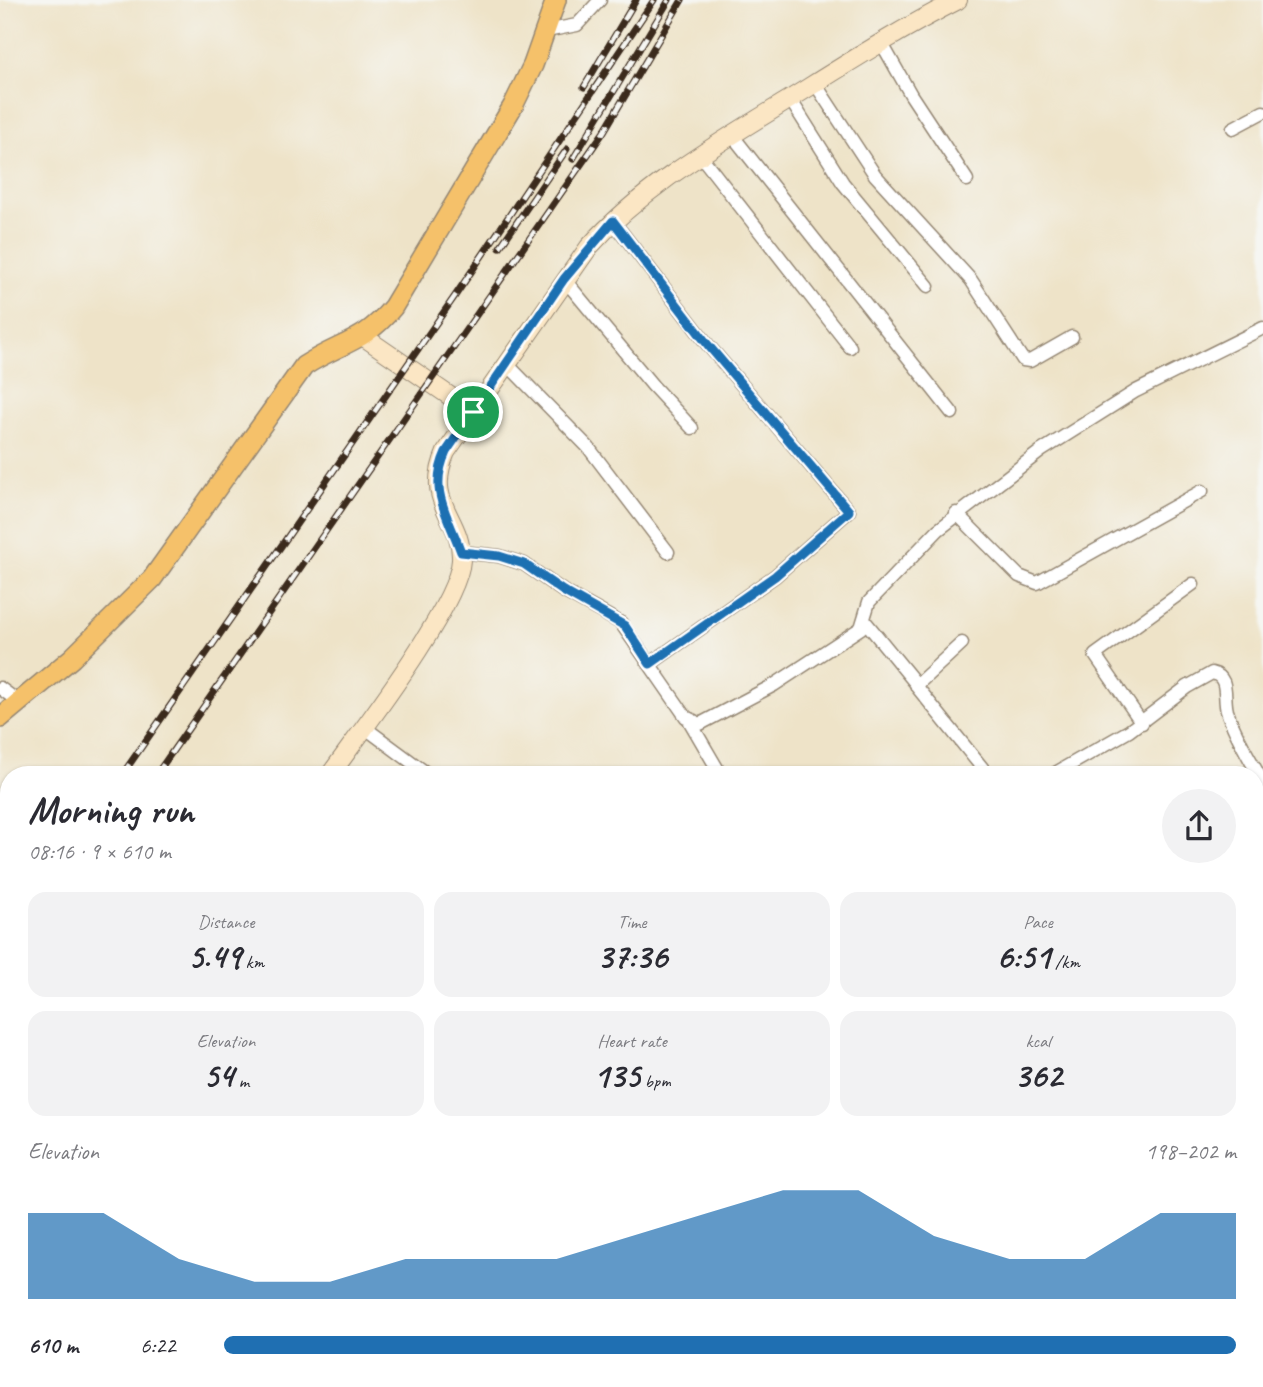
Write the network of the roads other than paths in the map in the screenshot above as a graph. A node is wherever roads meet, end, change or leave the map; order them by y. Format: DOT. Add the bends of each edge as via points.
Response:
graph roads {
  1 [pos="556,0"];
  2 [pos="600,0"];
  3 [pos="958,0"];
  4 [pos="546,31"];
  5 [pos="881,42"];
  6 [pos="814,82"];
  7 [pos="790,99"];
  8 [pos="1263,111"];
  9 [pos="1233,128"];
  10 [pos="732,135"];
  11 [pos="700,155"];
  12 [pos="967,180"];
  13 [pos="613,221"];
  14 [pos="564,279"];
  15 [pos="928,286"];
  16 [pos="1263,328"];
  17 [pos="363,337"];
  18 [pos="1072,337"];
  19 [pos="850,347"];
  20 [pos="506,363"];
  21 [pos="473,412"];
  22 [pos="952,413"];
  23 [pos="692,428"];
  24 [pos="1202,491"];
  25 [pos="956,513"];
  26 [pos="461,552"];
  27 [pos="668,552"];
  28 [pos="1192,584"];
  29 [pos="864,621"];
  30 [pos="962,643"];
  31 [pos="650,664"];
  32 [pos="917,685"];
  33 [pos="0,688"];
  34 [pos="19,702"];
  35 [pos="0,718"];
  36 [pos="690,722"];
  37 [pos="1142,723"];
  38 [pos="364,727"];
  39 [pos="338,766"];
  40 [pos="417,766"];
  41 [pos="716,766"];
  42 [pos="981,766"];
  43 [pos="1068,766"];
  44 [pos="1254,766"];
  1 -- 4 [label="main road"];
  2 -- 4 [label="street" via="577,25"];
  3 -- 5 [label="street"];
  4 -- 17 [label="main road" via="513,106 417,268 393,307"];
  5 -- 6 [label="street"];
  5 -- 12 [label="street"];
  6 -- 7 [label="street"];
  6 -- 18 [label="street" via="875,174 971,280 1023,360 1030,361"];
  7 -- 10 [label="street"];
  7 -- 15 [label="street" via="843,183"];
  8 -- 9 [label="street"];
  10 -- 11 [label="street"];
  10 -- 22 [label="street"];
  11 -- 13 [label="street" via="674,170"];
  11 -- 19 [label="street"];
  13 -- 14 [label="street"];
  13 -- 31 [label="street" via="708,345 849,511 775,576"];
  14 -- 20 [label="street"];
  14 -- 23 [label="street"];
  16 -- 25 [label="street" via="1104,409"];
  17 -- 21 [label="street"];
  17 -- 34 [label="main road" via="304,366 152,579 109,624"];
  20 -- 21 [label="street"];
  20 -- 27 [label="street" via="589,447"];
  21 -- 26 [label="street" via="446,452 438,475 438,489"];
  24 -- 25 [label="street" via="1037,583 1019,576"];
  25 -- 29 [label="street" via="871,599"];
  26 -- 31 [label="street" via="524,564 625,626"];
  26 -- 38 [label="street" via="459,573 446,604"];
  28 -- 37 [label="street" via="1095,655"];
  29 -- 32 [label="street"];
  29 -- 36 [label="street" via="857,631 775,685 701,724"];
  30 -- 32 [label="street"];
  31 -- 36 [label="street"];
  32 -- 42 [label="street"];
  33 -- 34 [label="street"];
  34 -- 35 [label="main road"];
  36 -- 41 [label="street"];
  37 -- 43 [label="street"];
  37 -- 44 [label="street" via="1187,687 1216,673 1224,682 1229,716"];
  38 -- 39 [label="street"];
  38 -- 40 [label="street"];
}
